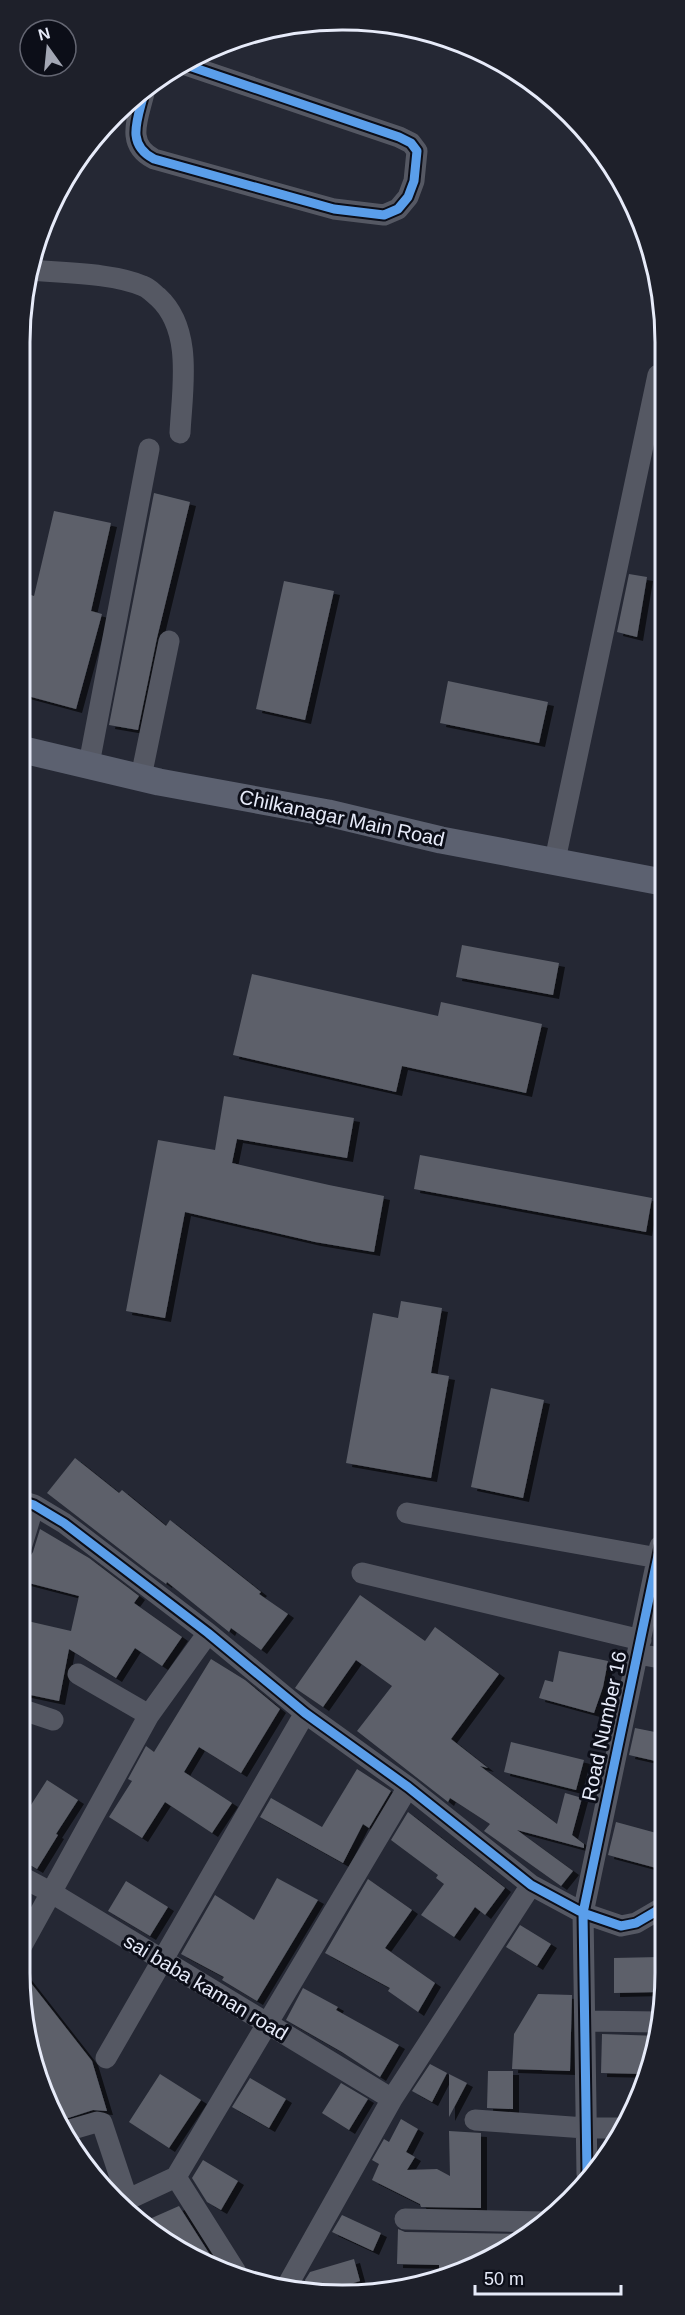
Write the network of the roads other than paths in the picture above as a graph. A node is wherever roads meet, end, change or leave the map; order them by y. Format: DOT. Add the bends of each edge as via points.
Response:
graph roads {
  1 [pos="195,67"];
  2 [pos="141,104"];
  3 [pos="39,271"];
  4 [pos="655,389"];
  5 [pos="180,433"];
  6 [pos="149,449"];
  7 [pos="169,641"];
  8 [pos="30,751"];
  9 [pos="89,764"];
  10 [pos="141,777"];
  11 [pos="555,860"];
  12 [pos="655,881"];
  13 [pos="30,1504"];
  14 [pos="407,1513"];
  15 [pos="655,1551"];
  16 [pos="655,1572"];
  17 [pos="362,1573"];
  18 [pos="208,1633"];
  19 [pos="640,1647"];
  20 [pos="655,1655"];
  21 [pos="78,1674"];
  22 [pos="30,1712"];
  23 [pos="305,1713"];
  24 [pos="149,1715"];
  25 [pos="53,1720"];
  26 [pos="408,1787"];
  27 [pos="30,1881"];
  28 [pos="531,1885"];
  29 [pos="52,1893"];
  30 [pos="655,1912"];
  31 [pos="583,1913"];
  32 [pos="30,1932"];
  33 [pos="161,1961"];
  34 [pos="586,2021"];
  35 [pos="651,2022"];
  36 [pos="266,2024"];
  37 [pos="106,2058"];
  38 [pos="392,2099"];
  39 [pos="475,2120"];
  40 [pos="585,2128"];
  41 [pos="614,2128"];
  42 [pos="72,2129"];
  43 [pos="587,2167"];
  44 [pos="176,2177"];
  45 [pos="405,2219"];
  46 [pos="531,2222"];
  47 [pos="231,2264"];
  48 [pos="290,2280"];
  1 -- 2 [label="street" via="411,143 418,158 408,197 398,209 384,215 334,209 154,159 143,153 137,143 135,130"];
  3 -- 5 [label="street" via="123,279 146,286 162,301 173,317 182,346"];
  4 -- 11 [label="street"];
  6 -- 9 [label="street"];
  7 -- 10 [label="street"];
  8 -- 9 [label="main road, Chilkanagar Main Road"];
  9 -- 10 [label="main road, Chilkanagar Main Road"];
  10 -- 11 [label="main road, Chilkanagar Main Road"];
  11 -- 12 [label="main road, Chilkanagar Main Road"];
  13 -- 18 [label="street" via="64,1523"];
  14 -- 15 [label="street"];
  16 -- 19 [label="street, Road Number 16"];
  17 -- 19 [label="street"];
  18 -- 23 [label="street"];
  18 -- 24 [label="street"];
  19 -- 20 [label="street"];
  19 -- 31 [label="street, Road Number 16"];
  21 -- 24 [label="street"];
  22 -- 25 [label="street"];
  23 -- 26 [label="street"];
  23 -- 33 [label="street"];
  24 -- 29 [label="street"];
  26 -- 28 [label="street"];
  26 -- 36 [label="street"];
  27 -- 29 [label="street, sai baba kaman road"];
  28 -- 31 [label="street"];
  28 -- 38 [label="street"];
  29 -- 32 [label="street"];
  29 -- 33 [label="street, sai baba kaman road"];
  30 -- 31 [label="street" via="621,1926"];
  31 -- 34 [label="street, Road Number 16"];
  33 -- 36 [label="street, sai baba kaman road"];
  33 -- 37 [label="street"];
  34 -- 35 [label="street"];
  34 -- 40 [label="street, Road Number 16"];
  36 -- 38 [label="street, sai baba kaman road"];
  36 -- 44 [label="street"];
  38 -- 48 [label="street"];
  39 -- 40 [label="street"];
  40 -- 41 [label="street"];
  40 -- 43 [label="street, Road Number 16"];
  42 -- 44 [label="street" via="102,2123 128,2195 133,2197"];
  44 -- 47 [label="street"];
  45 -- 46 [label="street"];
}
